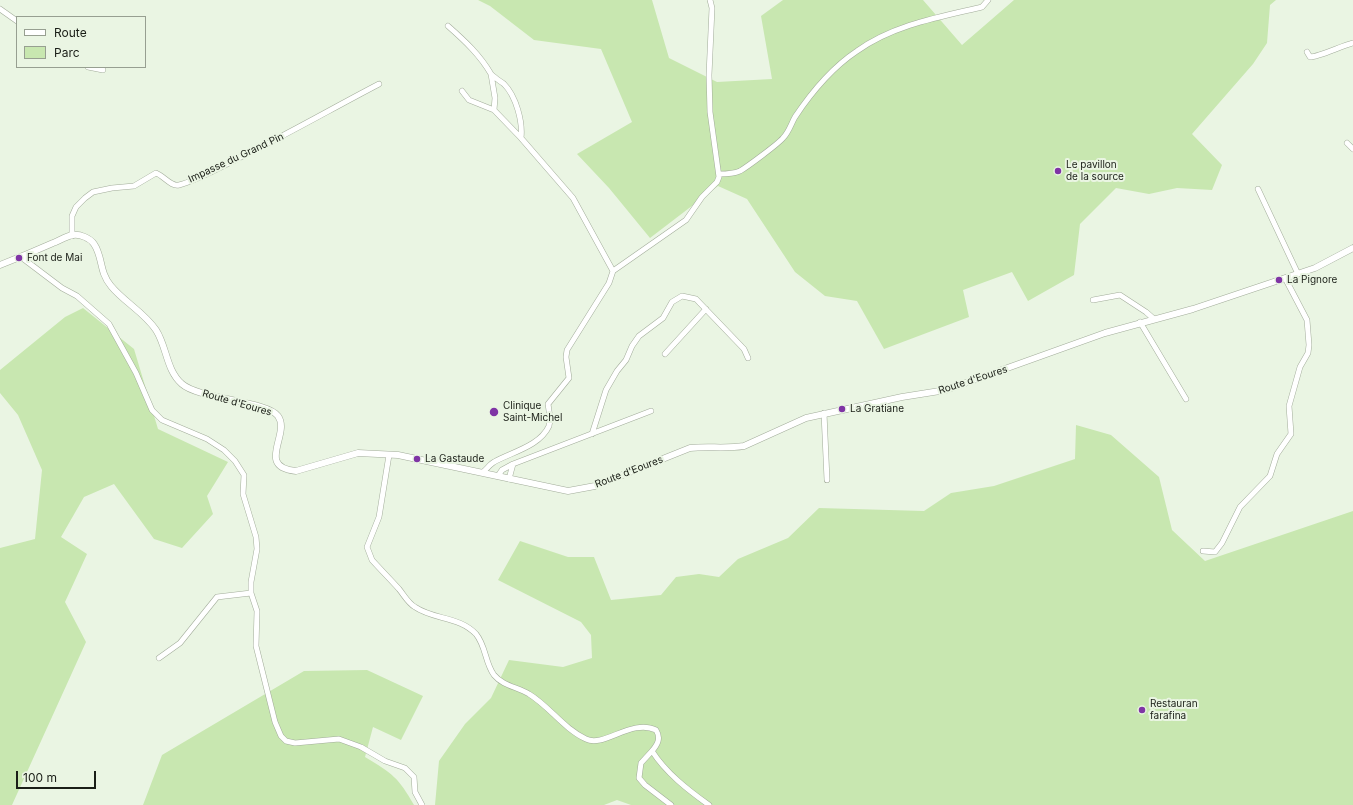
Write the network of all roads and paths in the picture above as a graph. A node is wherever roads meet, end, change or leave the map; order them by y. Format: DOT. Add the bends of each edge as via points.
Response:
graph roads {
  1 [pos="710,0"];
  2 [pos="988,0"];
  3 [pos="0,9"];
  4 [pos="16,20"];
  5 [pos="448,26"];
  6 [pos="1353,43"];
  7 [pos="1307,52"];
  8 [pos="93,68"];
  9 [pos="103,70"];
  10 [pos="491,74"];
  11 [pos="379,84"];
  12 [pos="462,91"];
  13 [pos="494,110"];
  14 [pos="522,138"];
  15 [pos="1348,143"];
  16 [pos="1353,149"];
  17 [pos="719,174"];
  18 [pos="1258,189"];
  19 [pos="72,236"];
  20 [pos="1353,248"];
  21 [pos="21,257"];
  22 [pos="0,265"];
  23 [pos="613,271"];
  24 [pos="1298,274"];
  25 [pos="1285,278"];
  26 [pos="1093,300"];
  27 [pos="706,309"];
  28 [pos="1154,319"];
  29 [pos="1140,322"];
  30 [pos="665,354"];
  31 [pos="748,358"];
  32 [pos="1186,399"];
  33 [pos="651,411"];
  34 [pos="824,413"];
  35 [pos="592,434"];
  36 [pos="389,455"];
  37 [pos="513,464"];
  38 [pos="483,472"];
  39 [pos="498,476"];
  40 [pos="509,479"];
  41 [pos="827,480"];
  42 [pos="1203,551"];
  43 [pos="251,592"];
  44 [pos="159,658"];
  45 [pos="652,751"];
  46 [pos="422,805"];
  47 [pos="671,805"];
  48 [pos="709,805"];
  1 -- 17 [label="street" via="710,112"];
  2 -- 17 [label="street" via="982,7 910,25 886,34 856,51 829,75 795,116 782,139 740,171"];
  3 -- 4 [label="street"];
  5 -- 10 [label="street" via="475,52"];
  6 -- 7 [label="street" via="1332,49 1317,57 1310,57"];
  8 -- 9 [label="street"];
  10 -- 13 [label="street"];
  10 -- 14 [label="street" via="505,85 511,96 522,127"];
  11 -- 19 [label="street, Impasse du Grand Pin" via="276,140 178,185 170,183 156,173 134,186 120,186 93,192 76,206 72,216"];
  12 -- 13 [label="street" via="469,100"];
  13 -- 14 [label="street"];
  14 -- 23 [label="street" via="573,198"];
  15 -- 16 [label="street"];
  17 -- 23 [label="street" via="717,182 702,197 686,220"];
  18 -- 24 [label="street"];
  19 -- 21 [label="street"];
  19 -- 36 [label="street, Route d'Eoures" via="87,238 94,244 103,275 156,330 170,368 183,385 278,415 281,429 275,456 283,468 296,471 358,453"];
  20 -- 24 [label="street, Route d'Eoures"];
  21 -- 22 [label="street"];
  21 -- 43 [label="street" via="62,288 77,296 109,324 136,373 152,410 162,420 207,438 235,460 244,475 243,494 256,536 257,549"];
  23 -- 38 [label="street" via="609,283 567,350 569,378 548,404 549,426 529,445 493,462"];
  24 -- 25 [label="street, Route d'Eoures"];
  25 -- 28 [label="street, Route d'Eoures" via="1193,309"];
  25 -- 42 [label="street" via="1307,320 1309,345 1288,406 1291,434 1277,454 1270,476 1240,506 1222,543 1214,552"];
  26 -- 28 [label="street" via="1120,295"];
  27 -- 30 [label="street"];
  27 -- 31 [label="street" via="744,349"];
  27 -- 35 [label="street" via="696,299 682,296 672,302 663,318 639,336 606,390"];
  28 -- 29 [label="street, Route d'Eoures"];
  29 -- 32 [label="street"];
  29 -- 34 [label="street, Route d'Eoures" via="1105,332 946,390"];
  33 -- 35 [label="street"];
  34 -- 40 [label="street, Route d'Eoures" via="806,418 744,446 690,448 595,486 581,489 553,489"];
  34 -- 41 [label="street"];
  35 -- 37 [label="street"];
  36 -- 38 [label="street, Route d'Eoures"];
  36 -- 45 [label="street" via="379,517 367,547 372,560 414,607 456,620 476,634 495,676 538,700 579,736 591,741 642,726 650,727 656,730 659,736 659,741"];
  37 -- 39 [label="street" via="502,470"];
  37 -- 40 [label="street"];
  38 -- 39 [label="street, Route d'Eoures"];
  39 -- 40 [label="street, Route d'Eoures"];
  43 -- 44 [label="street" via="217,597 180,643"];
  43 -- 46 [label="street" via="256,611 256,646 261,668 275,722 286,741 295,743 339,739 361,747 385,761 405,768 414,777 415,792"];
  45 -- 47 [label="street" via="640,762 639,778"];
  45 -- 48 [label="street" via="664,768"];
}
